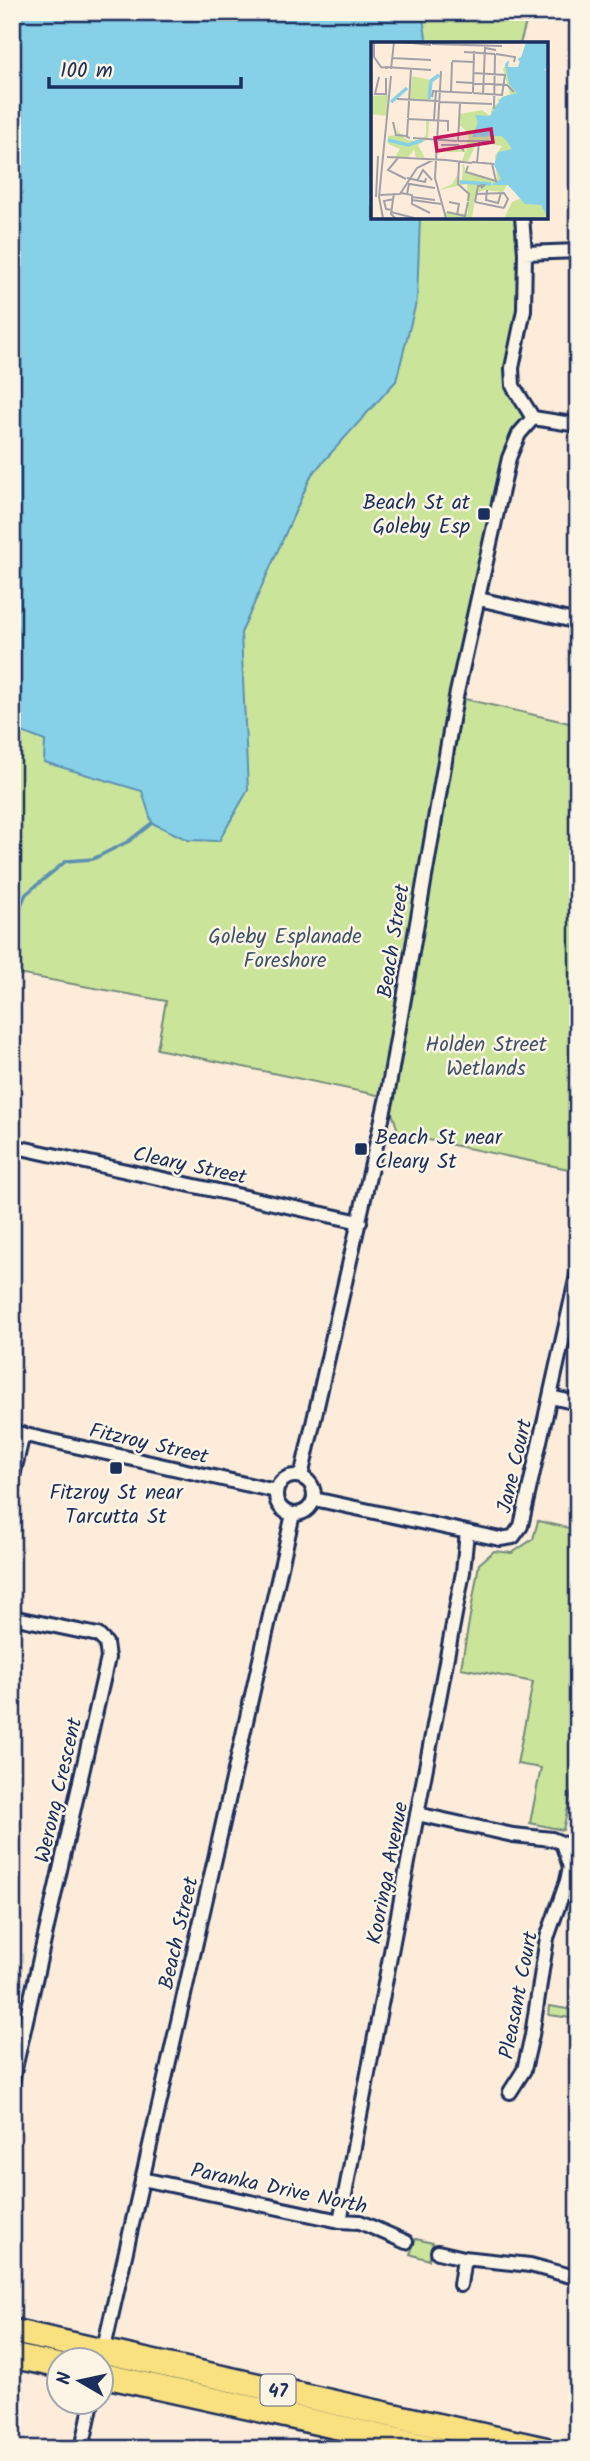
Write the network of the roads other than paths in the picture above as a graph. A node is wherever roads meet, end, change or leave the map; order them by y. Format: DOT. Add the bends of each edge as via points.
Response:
graph roads {
  1 [pos="522,219"];
  2 [pos="578,251"];
  3 [pos="525,253"];
  4 [pos="533,418"];
  5 [pos="578,425"];
  6 [pos="478,600"];
  7 [pos="578,622"];
  8 [pos="12,1146"];
  9 [pos="360,1222"];
  10 [pos="578,1270"];
  11 [pos="550,1397"];
  12 [pos="578,1403"];
  13 [pos="17,1433"];
  14 [pos="301,1477"];
  15 [pos="12,1480"];
  16 [pos="276,1491"];
  17 [pos="314,1499"];
  18 [pos="293,1514"];
  19 [pos="467,1532"];
  20 [pos="12,1616"];
  21 [pos="417,1814"];
  22 [pos="12,2082"];
  23 [pos="510,2092"];
  24 [pos="142,2179"];
  25 [pos="340,2221"];
  26 [pos="407,2242"];
  27 [pos="438,2252"];
  28 [pos="464,2258"];
  29 [pos="578,2278"];
  30 [pos="460,2285"];
  31 [pos="12,2332"];
  32 [pos="65,2346"];
  33 [pos="105,2346"];
  34 [pos="12,2356"];
  35 [pos="116,2359"];
  36 [pos="46,2363"];
  37 [pos="116,2378"];
  38 [pos="89,2416"];
  39 [pos="82,2449"];
  40 [pos="438,2449"];
  41 [pos="544,2449"];
  1 -- 3 [label="street"];
  2 -- 3 [label="street"];
  3 -- 4 [label="street" via="524,310 512,368 513,386"];
  4 -- 5 [label="street"];
  4 -- 6 [label="street, Beach Street" via="519,434 509,458"];
  6 -- 7 [label="street"];
  6 -- 9 [label="street, Beach Street" via="456,697 387,1097"];
  8 -- 9 [label="street, Cleary Street"];
  9 -- 14 [label="street, Beach Street"];
  10 -- 11 [label="street, Jane Court"];
  11 -- 12 [label="street"];
  11 -- 19 [label="street, Jane Court" via="521,1526 513,1537 500,1539"];
  13 -- 15 [label="street"];
  13 -- 16 [label="street, Fitzroy Street"];
  14 -- 16 [label="street" via="285,1479"];
  14 -- 17 [label="street" via="312,1486"];
  16 -- 18 [label="street" via="279,1506"];
  17 -- 18 [label="street" via="306,1511"];
  17 -- 19 [label="street"];
  18 -- 24 [label="street, Beach Street"];
  19 -- 21 [label="street, Kooringa Avenue"];
  20 -- 22 [label="street, Werong Crescent" via="97,1635 106,1643 108,1658"];
  21 -- 23 [label="street, Pleasant Court" via="552,1839 562,1843 566,1854 570,1867 547,1938 524,2070"];
  21 -- 25 [label="street, Kooringa Avenue"];
  24 -- 25 [label="street, Paranka Drive North"];
  24 -- 33 [label="street, Beach Street"];
  25 -- 26 [label="street, Paranka Drive North" via="360,2222"];
  27 -- 28 [label="street"];
  28 -- 29 [label="street" via="530,2265"];
  28 -- 30 [label="street"];
  31 -- 32 [label="highway, 47"];
  34 -- 36 [label="highway"];
  35 -- 41 [label="highway, 47"];
  37 -- 40 [label="highway, 47"];
  38 -- 39 [label="street"];
}
